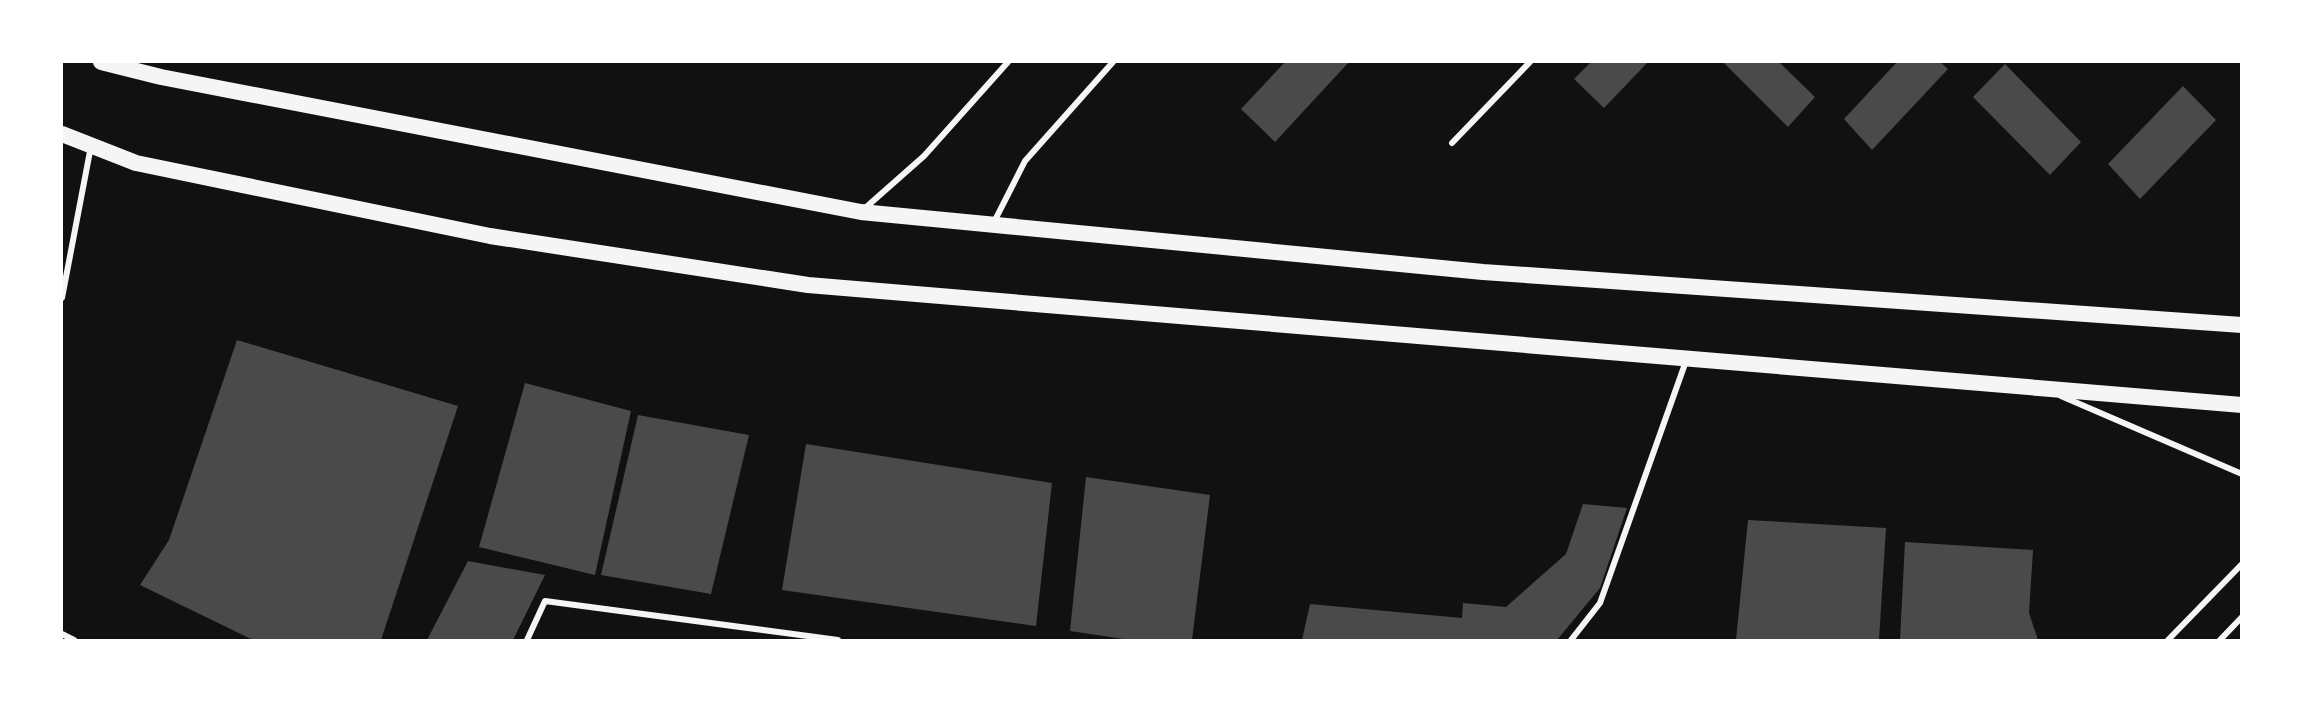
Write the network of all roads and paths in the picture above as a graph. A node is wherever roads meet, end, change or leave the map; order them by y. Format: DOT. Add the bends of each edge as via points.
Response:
graph roads {
  1 [pos="101,62"];
  2 [pos="1008,62"];
  3 [pos="1113,62"];
  4 [pos="1530,62"];
  5 [pos="62,134"];
  6 [pos="1452,143"];
  7 [pos="91,144"];
  8 [pos="861,212"];
  9 [pos="993,224"];
  10 [pos="62,298"];
  11 [pos="2241,326"];
  12 [pos="1687,358"];
  13 [pos="2047,390"];
  14 [pos="2241,405"];
  15 [pos="2241,474"];
  16 [pos="2241,564"];
  17 [pos="2241,617"];
  18 [pos="62,634"];
  19 [pos="74,640"];
  20 [pos="526,640"];
  21 [pos="838,640"];
  22 [pos="1570,640"];
  23 [pos="2168,640"];
  24 [pos="2220,640"];
  1 -- 8 [label="highway" via="161,77"];
  2 -- 8 [label="street" via="924,156"];
  3 -- 9 [label="street" via="1025,161"];
  4 -- 6 [label="street"];
  5 -- 7 [label="highway"];
  7 -- 10 [label="street"];
  7 -- 12 [label="highway" via="136,163 490,236 808,285"];
  8 -- 9 [label="highway"];
  9 -- 11 [label="highway" via="1483,272"];
  12 -- 13 [label="highway"];
  12 -- 22 [label="street" via="1600,603"];
  13 -- 14 [label="highway"];
  13 -- 15 [label="street"];
  16 -- 23 [label="street"];
  17 -- 24 [label="street"];
  18 -- 19 [label="street"];
  20 -- 21 [label="street" via="545,601"];
}
